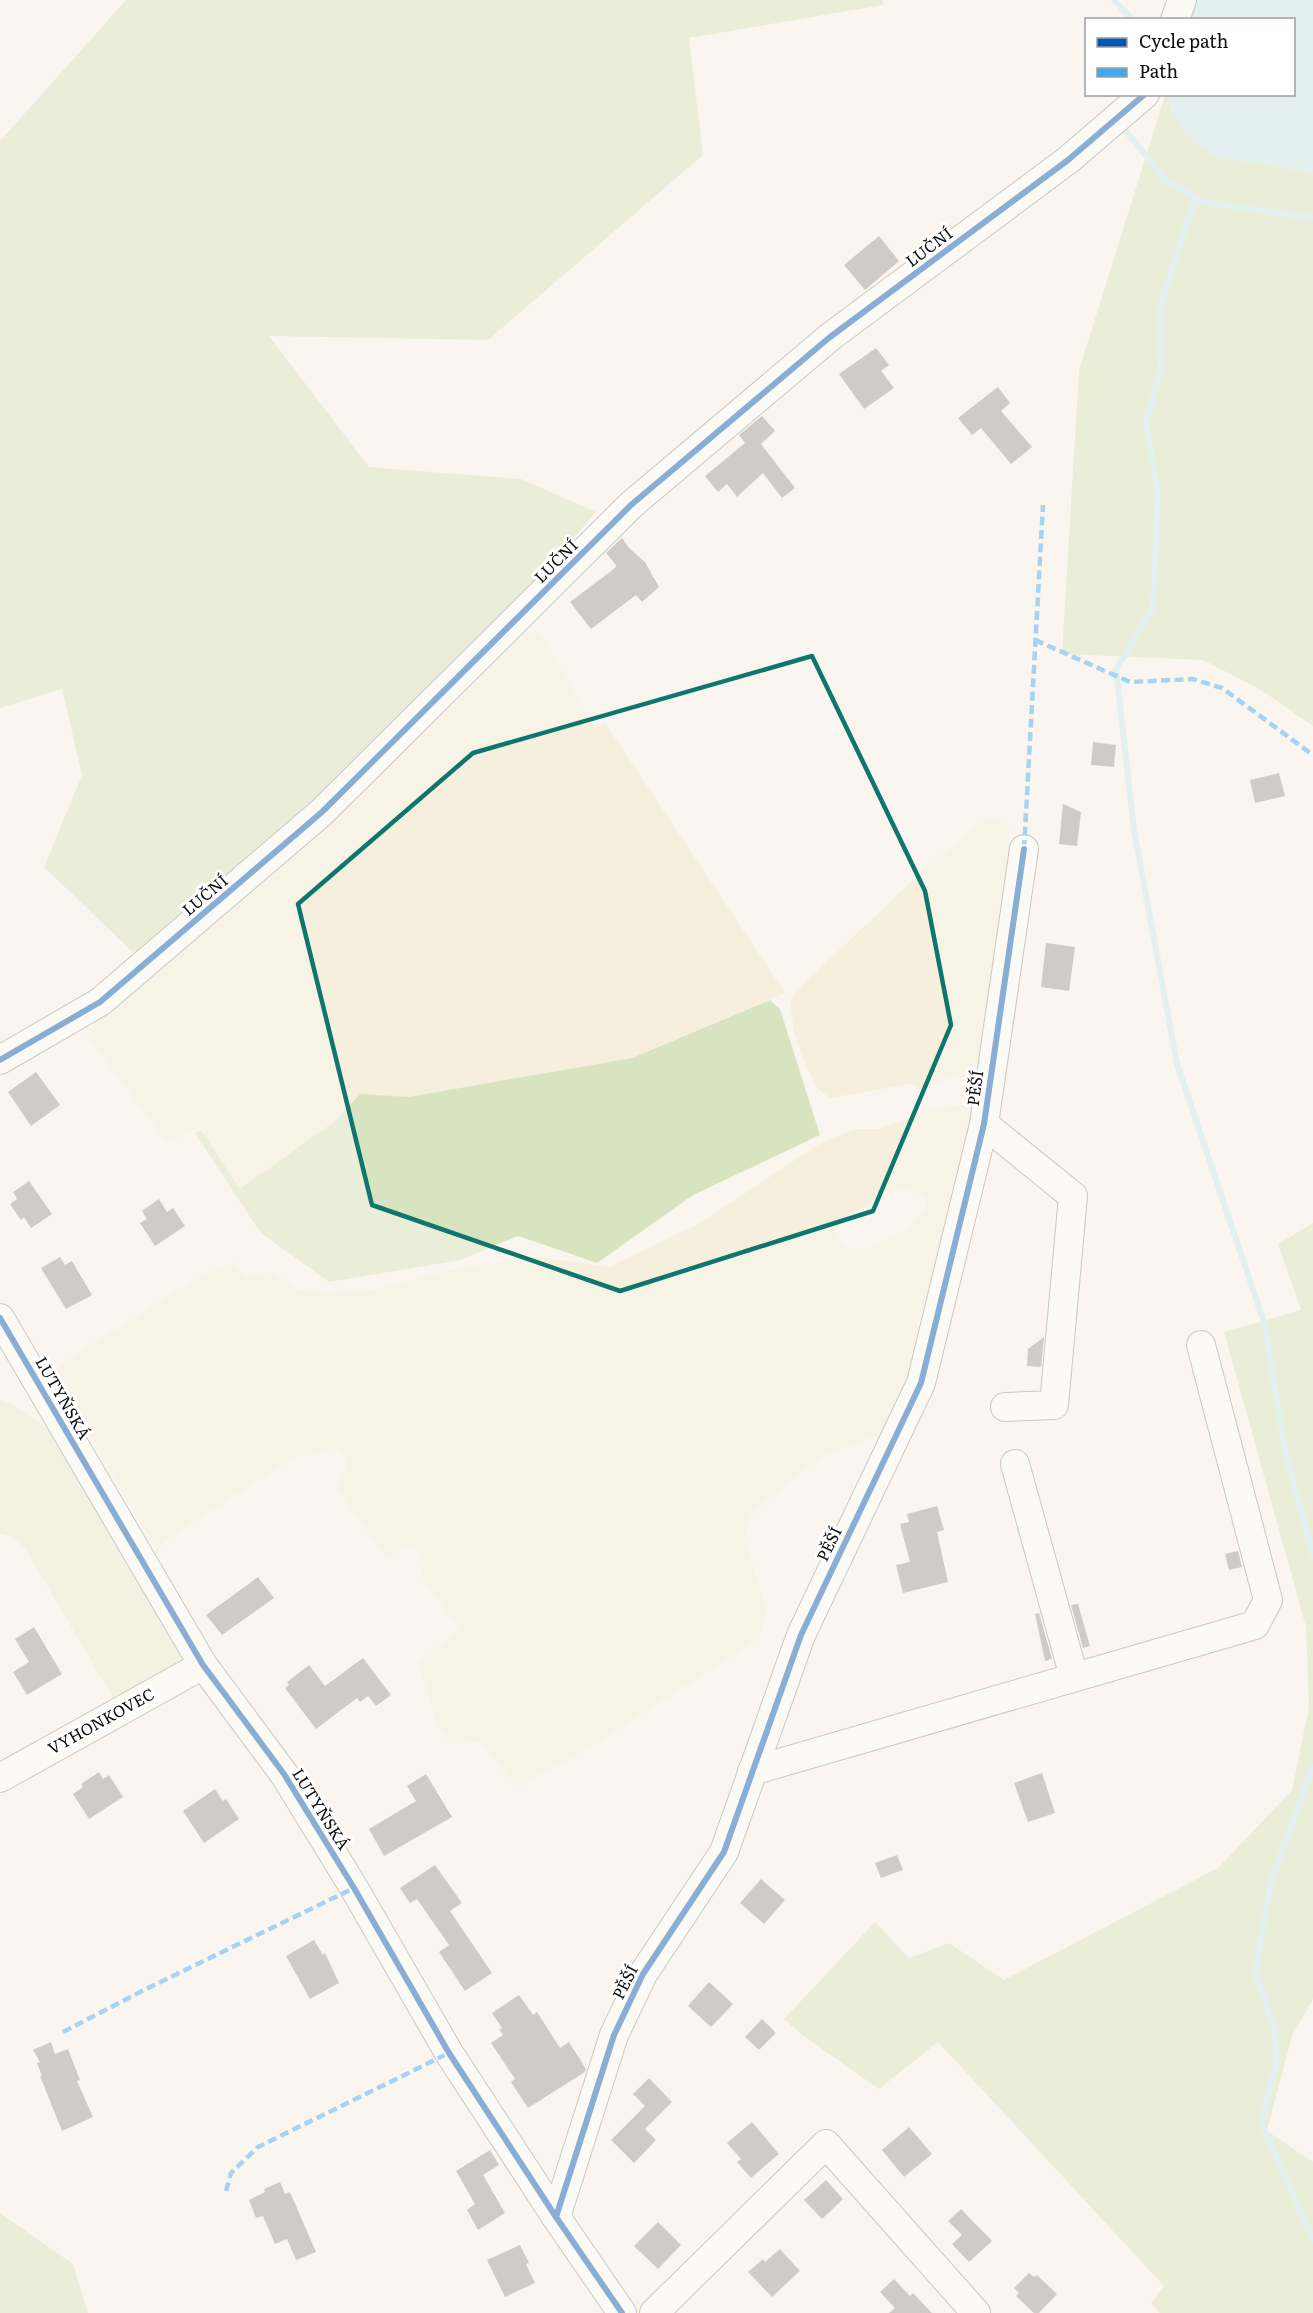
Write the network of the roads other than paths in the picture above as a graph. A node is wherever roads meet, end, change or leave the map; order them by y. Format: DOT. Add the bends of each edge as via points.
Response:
graph roads {
  1 [pos="1182,0"];
  2 [pos="1175,18"];
  3 [pos="1143,96"];
  4 [pos="1024,849"];
  5 [pos="0,1060"];
  6 [pos="984,1124"];
  7 [pos="0,1318"];
  8 [pos="1201,1345"];
  9 [pos="1005,1407"];
  10 [pos="1015,1464"];
  11 [pos="203,1665"];
  12 [pos="1074,1677"];
  13 [pos="752,1771"];
  14 [pos="0,1778"];
  15 [pos="556,2217"];
  16 [pos="622,2313"];
  17 [pos="654,2313"];
  18 [pos="976,2313"];
  1 -- 2 [label="street"];
  3 -- 5 [label="street, LUČNÍ" via="1068,160 830,337 631,505 322,812 100,1002"];
  4 -- 6 [label="street, PĚŠÍ"];
  6 -- 9 [label="street" via="1073,1196 1054,1405"];
  6 -- 13 [label="street, PĚŠÍ" via="921,1383 801,1635"];
  7 -- 11 [label="street, LUTYŇSKÁ"];
  8 -- 12 [label="street" via="1268,1600 1255,1625"];
  10 -- 12 [label="street"];
  11 -- 14 [label="street, VYHONKOVEC"];
  11 -- 15 [label="street, LUTYŇSKÁ" via="284,1774 449,2054"];
  12 -- 13 [label="street"];
  13 -- 15 [label="street, PĚŠÍ" via="724,1852 643,1974 614,2035"];
  15 -- 16 [label="street, LUTYŇSKÁ"];
  17 -- 18 [label="street" via="826,2144"];
}
